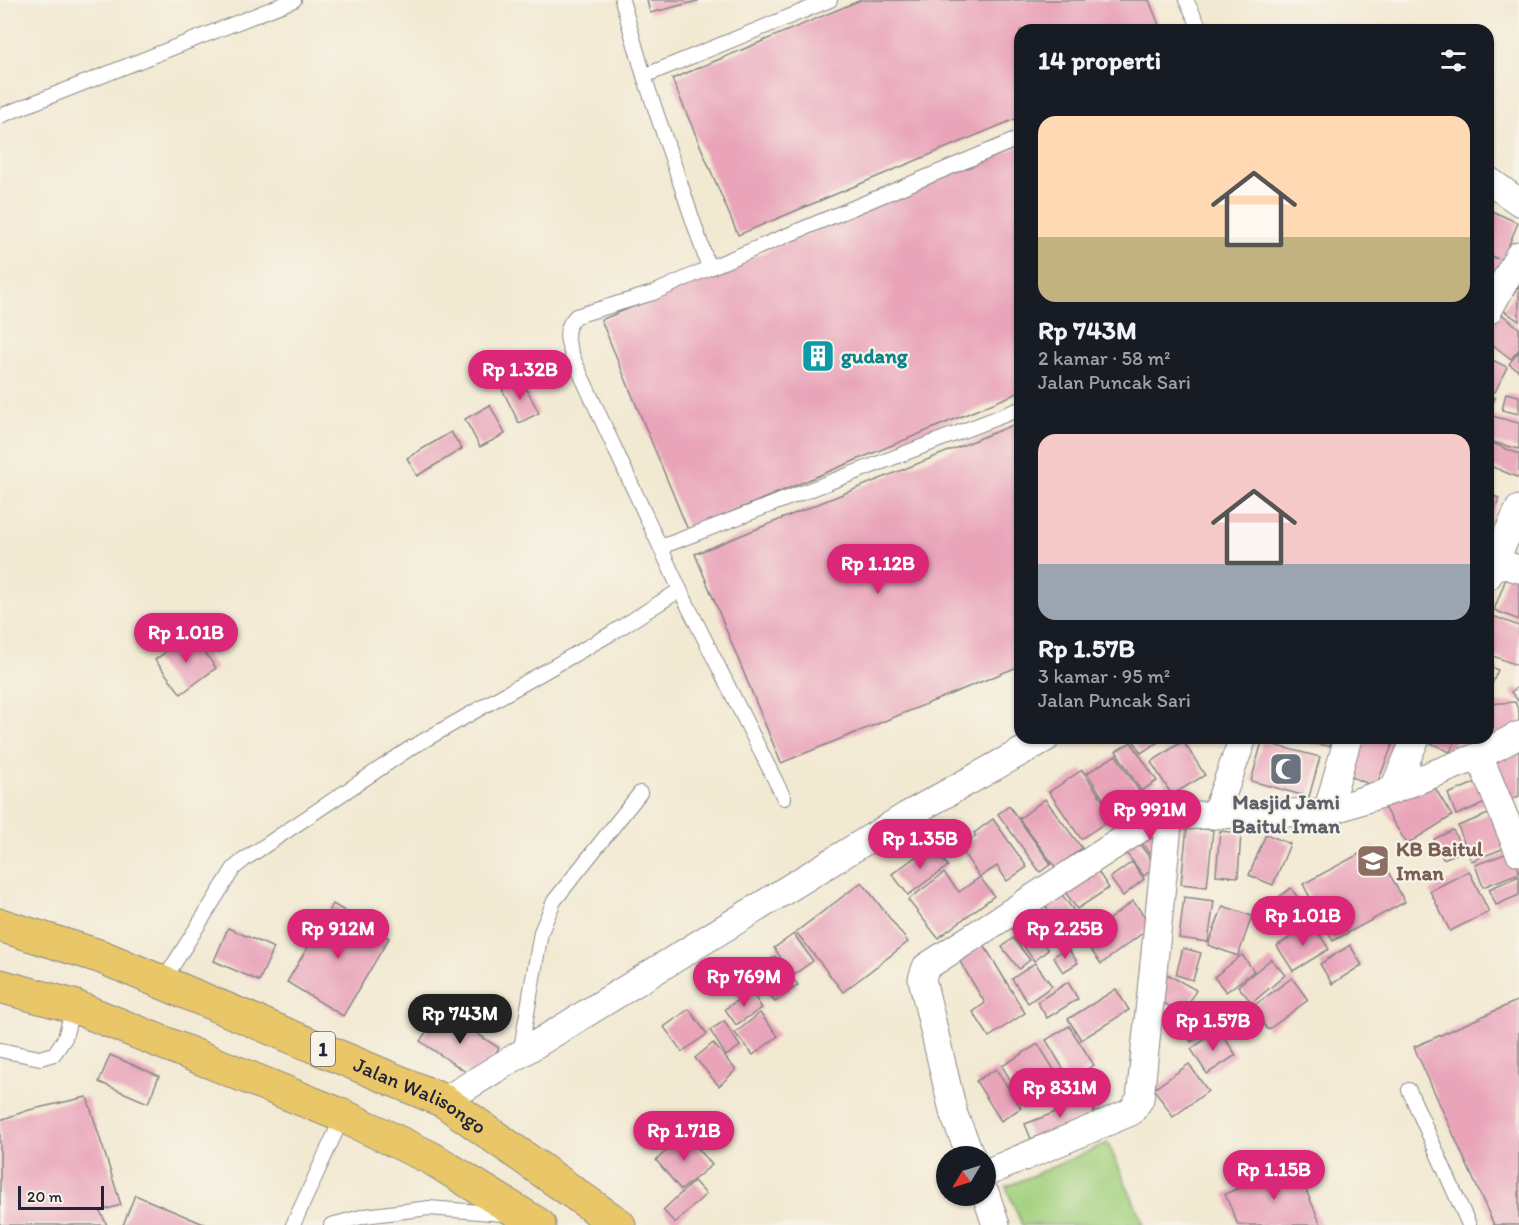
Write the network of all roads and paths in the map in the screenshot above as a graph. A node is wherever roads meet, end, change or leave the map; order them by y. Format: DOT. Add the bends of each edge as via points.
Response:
graph roads {
  1 [pos="294,0"];
  2 [pos="622,0"];
  3 [pos="830,0"];
  4 [pos="1186,0"];
  5 [pos="1198,24"];
  6 [pos="644,76"];
  7 [pos="0,116"];
  8 [pos="1014,141"];
  9 [pos="1494,184"];
  10 [pos="1519,202"];
  11 [pos="1519,255"];
  12 [pos="709,268"];
  13 [pos="1494,300"];
  14 [pos="1014,411"];
  15 [pos="1519,509"];
  16 [pos="661,547"];
  17 [pos="1500,569"];
  18 [pos="680,590"];
  19 [pos="1519,735"];
  20 [pos="1035,744"];
  21 [pos="1241,744"];
  22 [pos="1346,744"];
  23 [pos="1413,744"];
  24 [pos="1479,756"];
  25 [pos="1393,790"];
  26 [pos="640,793"];
  27 [pos="784,798"];
  28 [pos="1510,805"];
  29 [pos="1327,812"];
  30 [pos="1215,815"];
  31 [pos="1169,816"];
  32 [pos="1519,852"];
  33 [pos="0,925"];
  34 [pos="161,984"];
  35 [pos="0,986"];
  36 [pos="73,1006"];
  37 [pos="0,1050"];
  38 [pos="520,1054"];
  39 [pos="1409,1090"];
  40 [pos="444,1101"];
  41 [pos="343,1116"];
  42 [pos="967,1146"];
  43 [pos="996,1169"];
  44 [pos="990,1206"];
  45 [pos="533,1221"];
  46 [pos="293,1225"];
  47 [pos="331,1225"];
  48 [pos="619,1225"];
  49 [pos="996,1225"];
  50 [pos="1469,1225"];
  1 -- 7 [label="lane"];
  2 -- 6 [label="lane"];
  3 -- 6 [label="lane"];
  4 -- 5 [label="lane"];
  6 -- 12 [label="lane"];
  8 -- 12 [label="lane"];
  9 -- 10 [label="street"];
  11 -- 13 [label="street"];
  12 -- 16 [label="lane" via="653,293 576,316 566,332 575,362"];
  14 -- 16 [label="lane"];
  15 -- 17 [label="street"];
  16 -- 18 [label="lane"];
  18 -- 27 [label="lane"];
  18 -- 34 [label="lane" via="409,749 245,859 234,868"];
  19 -- 24 [label="street"];
  20 -- 38 [label="street" via="906,816"];
  21 -- 30 [label="street"];
  22 -- 29 [label="street"];
  23 -- 25 [label="street"];
  24 -- 25 [label="street"];
  24 -- 28 [label="street"];
  25 -- 29 [label="street"];
  26 -- 38 [label="lane" via="554,901 542,932"];
  28 -- 32 [label="street"];
  29 -- 30 [label="street"];
  30 -- 31 [label="street"];
  31 -- 42 [label="street" via="1152,821 926,967 922,979 954,1115"];
  31 -- 43 [label="street" via="1140,1099 1131,1112"];
  33 -- 34 [label="highway, Jalan Walisongo / 1" via="102,957"];
  34 -- 40 [label="highway, Jalan Walisongo / 1"];
  35 -- 36 [label="highway"];
  36 -- 37 [label="lane" via="65,1038 54,1054 39,1058"];
  36 -- 41 [label="highway"];
  38 -- 40 [label="street"];
  39 -- 50 [label="lane"];
  40 -- 48 [label="highway, Jalan Walisongo / 1"];
  41 -- 45 [label="highway" via="431,1158"];
  41 -- 46 [label="lane"];
  44 -- 49 [label="street"];
  45 -- 47 [label="lane" via="429,1208 365,1216"];
}
